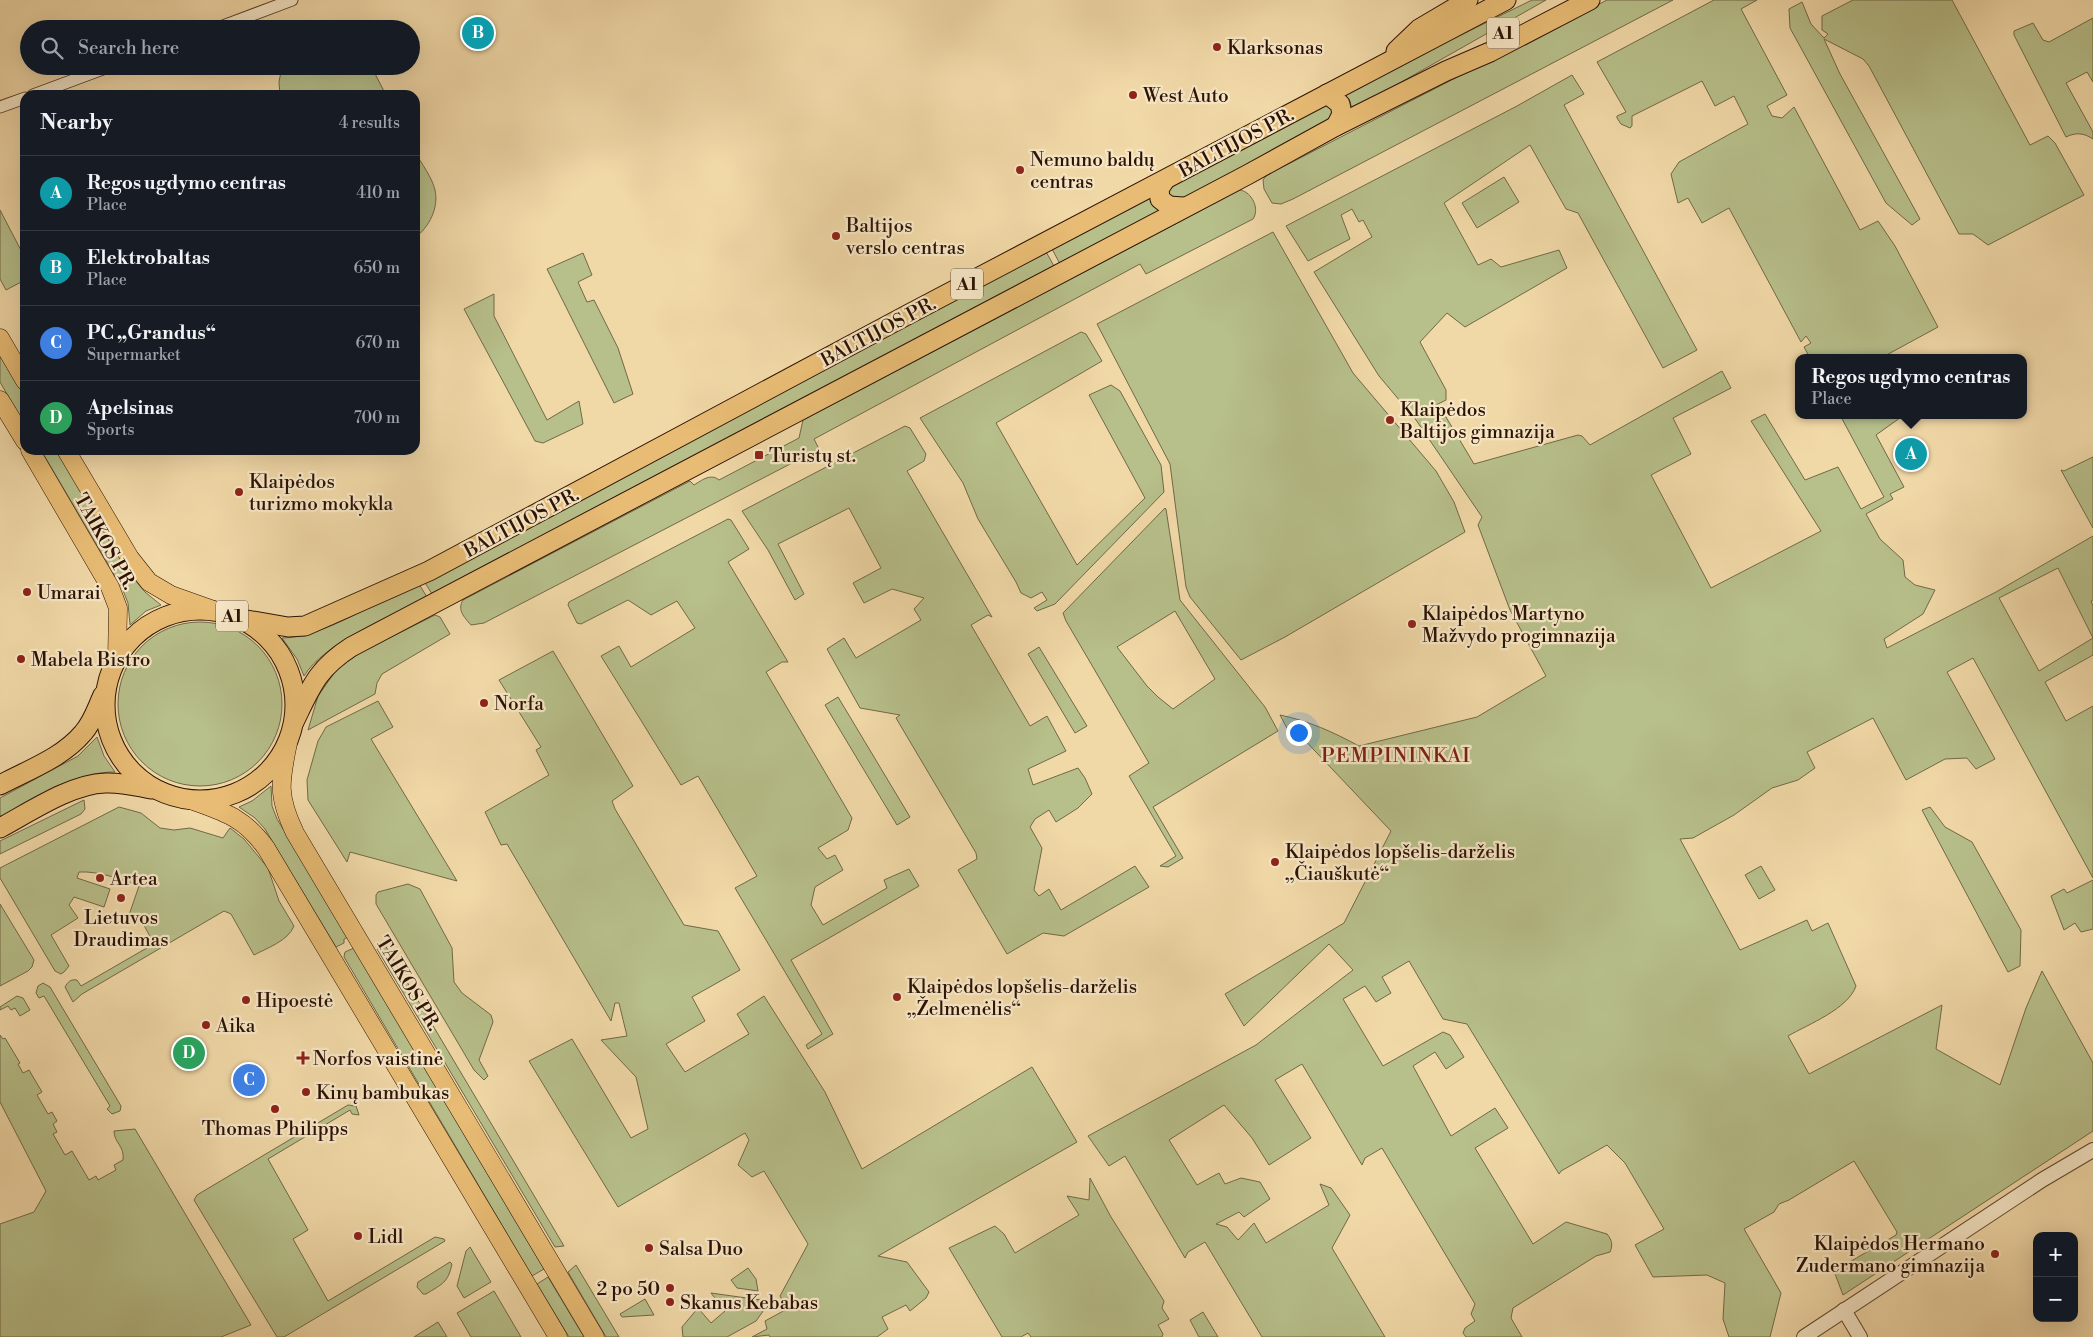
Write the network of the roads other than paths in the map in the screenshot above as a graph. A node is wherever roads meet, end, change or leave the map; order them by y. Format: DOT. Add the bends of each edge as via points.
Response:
graph roads {
  1 [pos="292,0"];
  2 [pos="1468,0"];
  3 [pos="1506,0"];
  4 [pos="1563,0"];
  5 [pos="1590,0"];
  6 [pos="239,20"];
  7 [pos="1379,66"];
  8 [pos="1446,70"];
  9 [pos="87,75"];
  10 [pos="46,90"];
  11 [pos="1327,94"];
  12 [pos="20,100"];
  13 [pos="0,107"];
  14 [pos="1336,126"];
  15 [pos="1165,180"];
  16 [pos="1183,207"];
  17 [pos="0,338"];
  18 [pos="20,372"];
  19 [pos="0,400"];
  20 [pos="20,433"];
  21 [pos="33,455"];
  22 [pos="69,455"];
  23 [pos="219,612"];
  24 [pos="241,619"];
  25 [pos="117,659"];
  26 [pos="107,684"];
  27 [pos="294,722"];
  28 [pos="288,743"];
  29 [pos="0,785"];
  30 [pos="160,791"];
  31 [pos="188,799"];
  32 [pos="0,828"];
  33 [pos="2093,1150"];
  34 [pos="1844,1310"];
  35 [pos="558,1337"];
  36 [pos="595,1337"];
  37 [pos="1804,1337"];
  38 [pos="1860,1337"];
  1 -- 6 [label="street"];
  2 -- 7 [label="highway" via="1419,29"];
  3 -- 7 [label="highway, BALTIJOS PR. / A1"];
  4 -- 8 [label="highway, A1"];
  5 -- 8 [label="highway" via="1490,52"];
  7 -- 11 [label="highway, BALTIJOS PR. / A1"];
  8 -- 14 [label="highway, BALTIJOS PR. / A1"];
  9 -- 10 [label="street"];
  11 -- 14 [label="highway" via="1340,104 1342,114"];
  11 -- 15 [label="highway, BALTIJOS PR. / A1"];
  12 -- 13 [label="street"];
  14 -- 16 [label="highway, BALTIJOS PR. / A1"];
  15 -- 16 [label="highway" via="1159,189 1160,199 1169,206"];
  15 -- 24 [label="highway, BALTIJOS PR. / A1" via="430,571 305,626 288,627"];
  16 -- 27 [label="highway, BALTIJOS PR. / A1" via="351,647 325,666 313,682"];
  17 -- 18 [label="main road"];
  19 -- 20 [label="main road"];
  21 -- 25 [label="main road, TAIKOS PR. / A1" via="110,587 118,608"];
  22 -- 23 [label="main road, TAIKOS PR. / A1" via="130,558 149,582 171,595"];
  23 -- 24 [label="highway, A1"];
  23 -- 25 [label="highway, A1" via="195,610 150,624 131,639"];
  24 -- 27 [label="highway, A1" via="262,632 287,668 293,683"];
  25 -- 26 [label="highway, A1"];
  26 -- 29 [label="highway" via="94,718 65,750"];
  26 -- 30 [label="highway, A1" via="106,712 111,739 130,770"];
  27 -- 28 [label="highway, A1"];
  28 -- 31 [label="highway, A1" via="273,766 253,784 222,798"];
  28 -- 36 [label="main road, TAIKOS PR." via="281,796 295,833"];
  30 -- 31 [label="highway, A1"];
  30 -- 32 [label="highway" via="127,784 84,786"];
  31 -- 35 [label="main road" via="238,819 266,848"];
  33 -- 34 [label="street"];
  34 -- 37 [label="street"];
  34 -- 38 [label="street"];
}
